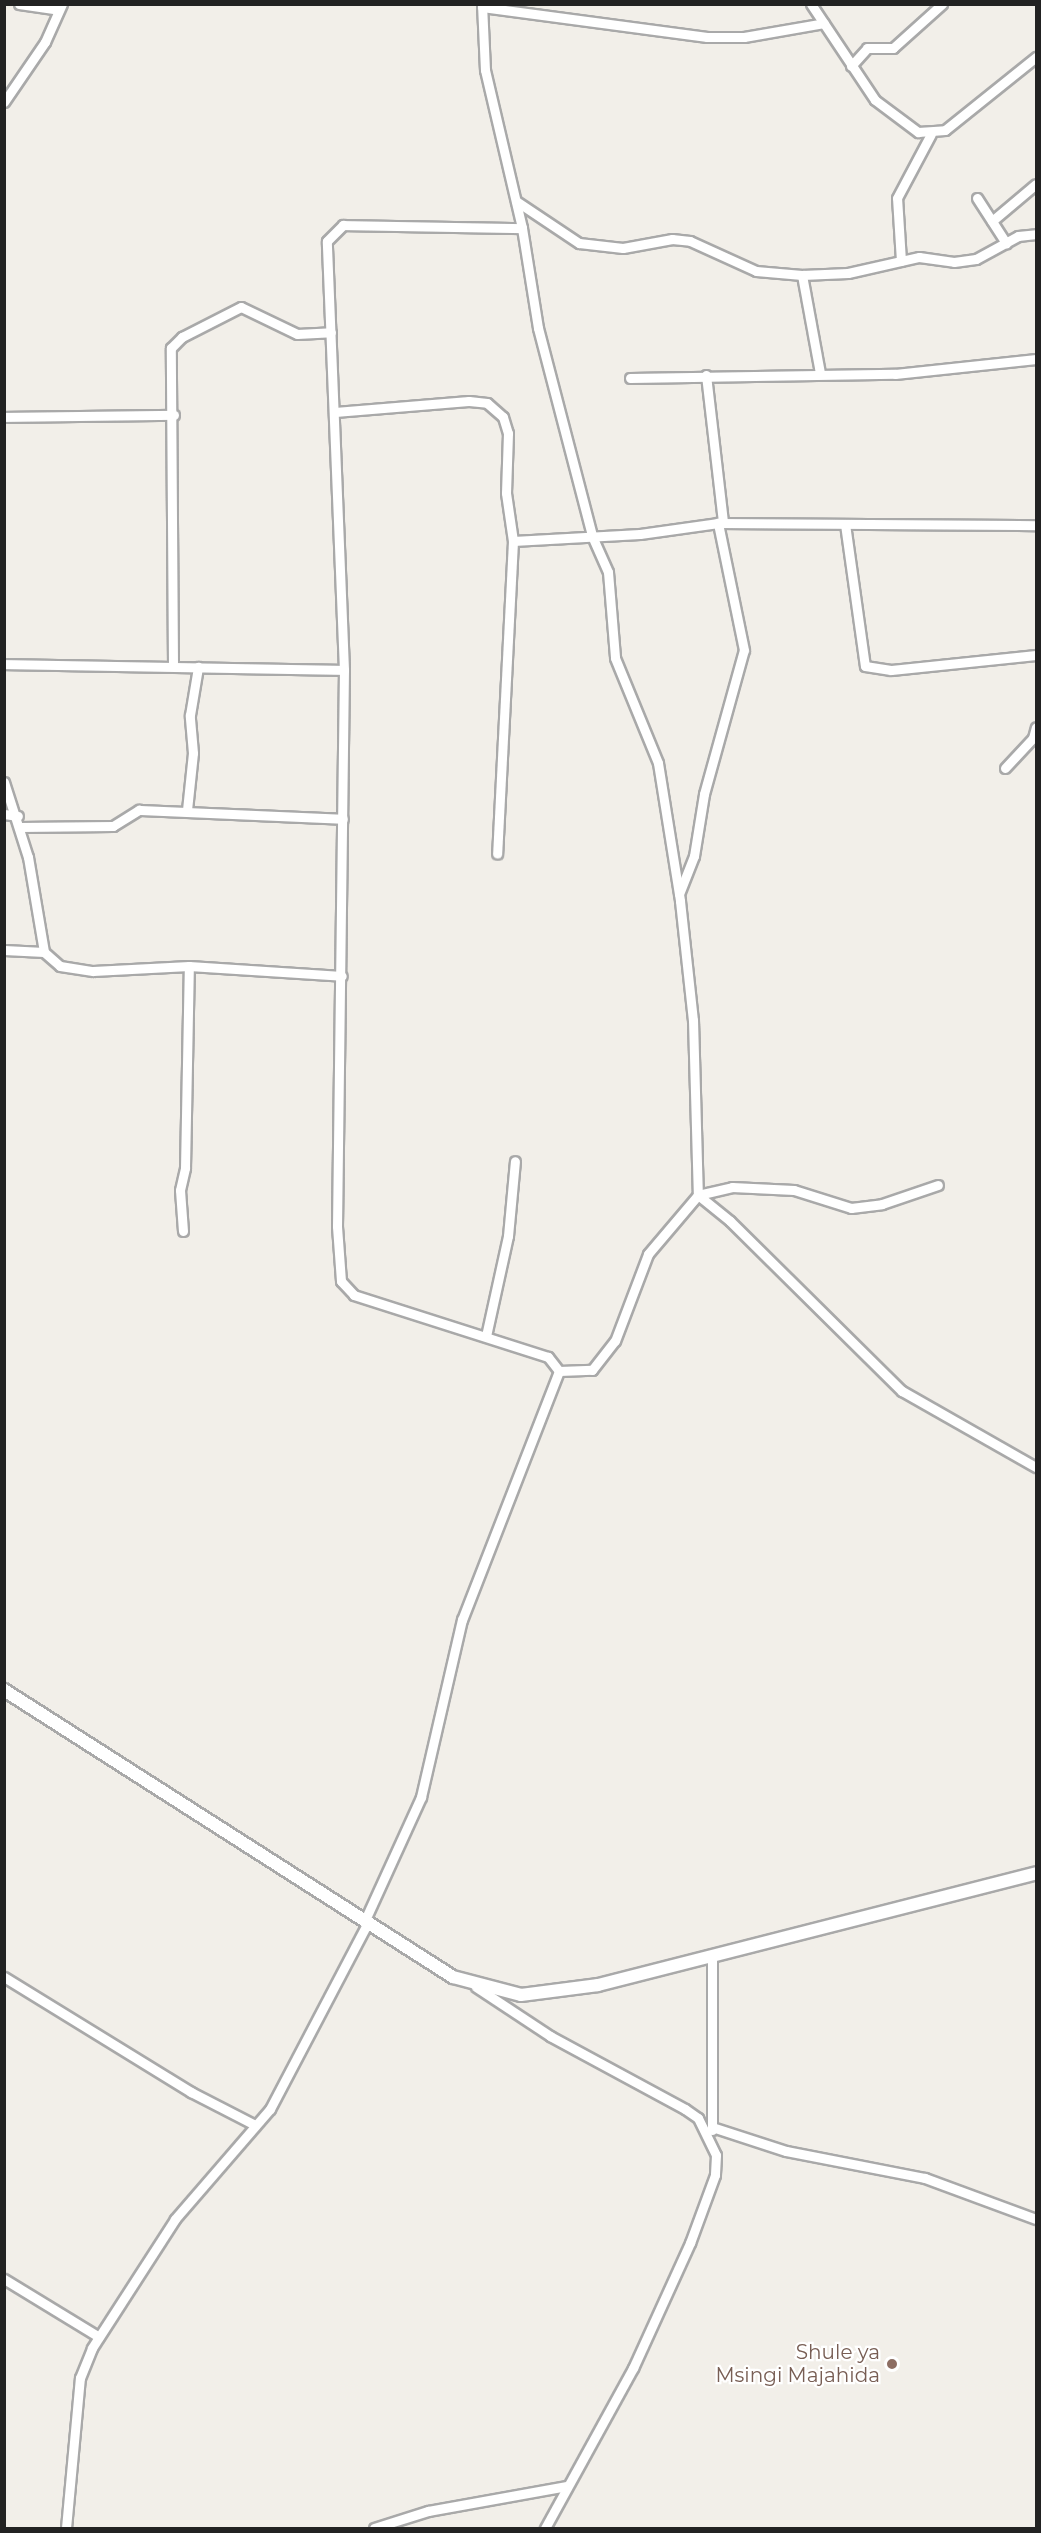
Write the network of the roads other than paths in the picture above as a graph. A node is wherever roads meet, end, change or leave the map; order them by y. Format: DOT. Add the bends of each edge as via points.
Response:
graph roads {
  1 [pos="19,4"];
  2 [pos="811,4"];
  3 [pos="942,4"];
  4 [pos="482,6"];
  5 [pos="61,7"];
  6 [pos="824,24"];
  7 [pos="1036,57"];
  8 [pos="851,66"];
  9 [pos="4,102"];
  10 [pos="931,134"];
  11 [pos="1036,184"];
  12 [pos="977,198"];
  13 [pos="516,201"];
  14 [pos="992,221"];
  15 [pos="522,228"];
  16 [pos="1036,234"];
  17 [pos="1006,243"];
  18 [pos="901,261"];
  19 [pos="802,275"];
  20 [pos="331,332"];
  21 [pos="1036,359"];
  22 [pos="820,373"];
  23 [pos="706,375"];
  24 [pos="630,378"];
  25 [pos="335,412"];
  26 [pos="174,414"];
  27 [pos="4,417"];
  28 [pos="721,523"];
  29 [pos="845,524"];
  30 [pos="1036,525"];
  31 [pos="592,536"];
  32 [pos="513,541"];
  33 [pos="1036,655"];
  34 [pos="4,664"];
  35 [pos="173,664"];
  36 [pos="198,667"];
  37 [pos="344,670"];
  38 [pos="1036,726"];
  39 [pos="1005,768"];
  40 [pos="4,782"];
  41 [pos="187,810"];
  42 [pos="4,814"];
  43 [pos="18,816"];
  44 [pos="343,819"];
  45 [pos="20,827"];
  46 [pos="497,854"];
  47 [pos="679,894"];
  48 [pos="4,950"];
  49 [pos="44,952"];
  50 [pos="189,966"];
  51 [pos="342,976"];
  52 [pos="515,1161"];
  53 [pos="938,1185"];
  54 [pos="698,1195"];
  55 [pos="183,1231"];
  56 [pos="486,1336"];
  57 [pos="559,1371"];
  58 [pos="1036,1467"];
  59 [pos="4,1690"];
  60 [pos="1036,1873"];
  61 [pos="367,1921"];
  62 [pos="712,1957"];
  63 [pos="4,1977"];
  64 [pos="476,1987"];
  65 [pos="255,2125"];
  66 [pos="712,2127"];
  67 [pos="711,2139"];
  68 [pos="1036,2219"];
  69 [pos="4,2279"];
  70 [pos="99,2337"];
  71 [pos="567,2486"];
  72 [pos="66,2529"];
  73 [pos="374,2529"];
  74 [pos="544,2529"];
  1 -- 5 [label="street"];
  2 -- 6 [label="street"];
  3 -- 8 [label="street" via="894,48 867,48"];
  4 -- 6 [label="street" via="707,37 744,37"];
  4 -- 13 [label="street" via="485,70"];
  5 -- 9 [label="street" via="45,42"];
  6 -- 8 [label="street"];
  7 -- 10 [label="street" via="957,122"];
  8 -- 10 [label="street" via="884,110 911,128"];
  10 -- 18 [label="street" via="897,198"];
  11 -- 14 [label="street"];
  12 -- 14 [label="street"];
  13 -- 15 [label="street"];
  13 -- 19 [label="street" via="579,243 622,248 672,239 690,242 756,270"];
  14 -- 17 [label="street"];
  15 -- 20 [label="street" via="335,229 327,241"];
  15 -- 31 [label="street" via="538,328"];
  16 -- 17 [label="street"];
  17 -- 18 [label="street" via="976,259 954,262 919,256"];
  18 -- 19 [label="street" via="848,273"];
  19 -- 22 [label="street"];
  20 -- 25 [label="street"];
  20 -- 26 [label="street" via="297,334 241,307 215,318 171,348"];
  21 -- 22 [label="street" via="895,374"];
  22 -- 23 [label="street"];
  23 -- 24 [label="street"];
  23 -- 28 [label="street"];
  25 -- 32 [label="street" via="469,401 496,409 508,433 506,493"];
  25 -- 37 [label="street"];
  26 -- 27 [label="street"];
  26 -- 35 [label="street" via="169,483"];
  28 -- 29 [label="street"];
  28 -- 31 [label="street"];
  28 -- 47 [label="street" via="744,650 704,794 694,856"];
  29 -- 30 [label="street"];
  29 -- 33 [label="street" via="865,666 891,669"];
  31 -- 32 [label="street"];
  31 -- 47 [label="street" via="608,572 615,658 658,763"];
  32 -- 46 [label="street"];
  34 -- 35 [label="street"];
  35 -- 36 [label="street"];
  36 -- 37 [label="street"];
  36 -- 41 [label="street" via="190,715 193,753"];
  37 -- 44 [label="street"];
  38 -- 39 [label="street" via="1033,738"];
  40 -- 43 [label="street"];
  41 -- 44 [label="street"];
  41 -- 45 [label="street" via="139,810 113,826"];
  42 -- 43 [label="street"];
  43 -- 45 [label="street"];
  44 -- 51 [label="street"];
  45 -- 49 [label="street"];
  47 -- 54 [label="street" via="693,1020"];
  48 -- 49 [label="street"];
  49 -- 50 [label="street" via="60,966 93,971"];
  50 -- 51 [label="street"];
  50 -- 55 [label="street" via="185,1168 180,1190"];
  51 -- 56 [label="street" via="337,1226 341,1281 354,1295"];
  52 -- 56 [label="street" via="508,1236"];
  53 -- 54 [label="street" via="851,1208 794,1190 732,1187"];
  54 -- 57 [label="street" via="648,1254 609,1348 592,1370"];
  54 -- 58 [label="street" via="730,1221 902,1391"];
  56 -- 57 [label="street" via="548,1357"];
  57 -- 61 [label="street" via="462,1620 421,1797"];
  59 -- 61 [label="street"];
  60 -- 62 [label="street"];
  61 -- 64 [label="street"];
  61 -- 65 [label="street" via="270,2109"];
  62 -- 64 [label="street" via="598,1985 544,1993 521,1995"];
  62 -- 66 [label="street"];
  63 -- 65 [label="street" via="191,2092"];
  64 -- 67 [label="street" via="550,2036 685,2109 698,2118"];
  65 -- 70 [label="street" via="175,2219"];
  66 -- 67 [label="street"];
  66 -- 68 [label="street" via="786,2151 925,2178"];
  67 -- 71 [label="street" via="715,2175 690,2243 633,2368"];
  69 -- 70 [label="street"];
  70 -- 72 [label="street" via="80,2378"];
  71 -- 73 [label="street" via="428,2511"];
  71 -- 74 [label="street"];
}
